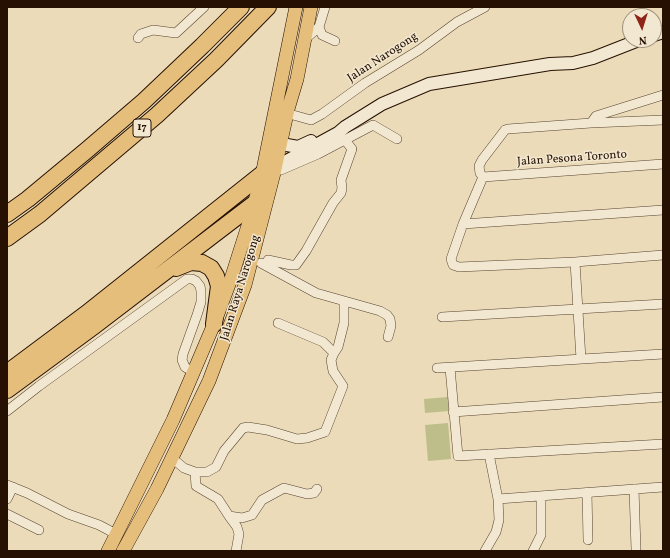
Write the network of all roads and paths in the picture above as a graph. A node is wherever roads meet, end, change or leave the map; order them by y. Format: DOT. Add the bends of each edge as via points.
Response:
graph roads {
  1 [pos="204,7"];
  2 [pos="240,7"];
  3 [pos="268,7"];
  4 [pos="296,7"];
  5 [pos="311,7"];
  6 [pos="325,7"];
  7 [pos="485,7"];
  8 [pos="319,27"];
  9 [pos="138,38"];
  10 [pos="304,40"];
  11 [pos="335,41"];
  12 [pos="622,47"];
  13 [pos="297,79"];
  14 [pos="663,95"];
  15 [pos="292,115"];
  16 [pos="663,120"];
  17 [pos="591,123"];
  18 [pos="345,127"];
  19 [pos="398,139"];
  20 [pos="345,140"];
  21 [pos="286,145"];
  22 [pos="663,164"];
  23 [pos="275,171"];
  24 [pos="483,177"];
  25 [pos="260,204"];
  26 [pos="663,210"];
  27 [pos="7,214"];
  28 [pos="463,224"];
  29 [pos="7,238"];
  30 [pos="663,255"];
  31 [pos="575,262"];
  32 [pos="260,263"];
  33 [pos="160,275"];
  34 [pos="245,285"];
  35 [pos="344,301"];
  36 [pos="663,304"];
  37 [pos="577,310"];
  38 [pos="442,317"];
  39 [pos="278,323"];
  40 [pos="214,324"];
  41 [pos="388,337"];
  42 [pos="334,353"];
  43 [pos="663,354"];
  44 [pos="581,359"];
  45 [pos="436,368"];
  46 [pos="450,368"];
  47 [pos="194,372"];
  48 [pos="7,374"];
  49 [pos="7,390"];
  50 [pos="663,397"];
  51 [pos="7,411"];
  52 [pos="453,412"];
  53 [pos="663,444"];
  54 [pos="490,454"];
  55 [pos="172,458"];
  56 [pos="195,472"];
  57 [pos="10,486"];
  58 [pos="663,487"];
  59 [pos="317,489"];
  60 [pos="634,489"];
  61 [pos="587,492"];
  62 [pos="541,497"];
  63 [pos="7,499"];
  64 [pos="498,499"];
  65 [pos="7,514"];
  66 [pos="229,516"];
  67 [pos="39,530"];
  68 [pos="116,534"];
  69 [pos="588,540"];
  70 [pos="636,549"];
  71 [pos="108,551"];
  72 [pos="123,551"];
  73 [pos="236,551"];
  74 [pos="485,551"];
  75 [pos="533,551"];
  1 -- 9 [label="street" via="176,33 153,30 141,34"];
  2 -- 27 [label="highway, 17" via="144,101"];
  3 -- 29 [label="highway, 17" via="157,116 40,214"];
  4 -- 23 [label="main road, Jalan Raya Narogong"];
  5 -- 10 [label="main road, Jalan Raya Narogong"];
  6 -- 8 [label="street"];
  7 -- 15 [label="street, Jalan Narogong" via="457,22 322,114 311,120"];
  8 -- 10 [label="street"];
  8 -- 11 [label="street" via="322,35"];
  10 -- 13 [label="main road, Jalan Raya Narogong"];
  12 -- 18 [label="street" via="573,63 550,64 429,84 382,104"];
  13 -- 15 [label="main road"];
  13 -- 23 [label="main road, Jalan Raya Narogong" via="288,108"];
  14 -- 17 [label="street" via="596,116"];
  15 -- 21 [label="main road"];
  16 -- 17 [label="street"];
  17 -- 24 [label="street" via="508,128 482,160 479,166"];
  18 -- 21 [label="street" via="335,128 298,147"];
  18 -- 23 [label="street"];
  19 -- 20 [label="street" via="373,125"];
  20 -- 23 [label="street"];
  20 -- 32 [label="street" via="352,149 341,180 341,193 306,251 296,265 268,260"];
  21 -- 23 [label="main road"];
  22 -- 24 [label="street, Jalan Pesona Toronto"];
  23 -- 25 [label="main road, Jalan Raya Narogong"];
  23 -- 32 [label="main road"];
  23 -- 48 [label="highway"];
  24 -- 28 [label="street"];
  25 -- 33 [label="highway"];
  25 -- 34 [label="main road, Jalan Raya Narogong"];
  25 -- 40 [label="main road, Jalan Raya Narogong"];
  26 -- 28 [label="street"];
  28 -- 31 [label="street" via="451,259 454,265 459,267"];
  30 -- 31 [label="street"];
  31 -- 37 [label="street"];
  32 -- 34 [label="main road"];
  32 -- 35 [label="street" via="316,293"];
  33 -- 40 [label="highway" via="191,262 202,263 210,268 219,286"];
  33 -- 49 [label="highway"];
  34 -- 55 [label="main road, Jalan Raya Narogong" via="210,381"];
  35 -- 41 [label="street" via="387,315 391,326"];
  35 -- 42 [label="street" via="344,323"];
  36 -- 37 [label="street"];
  37 -- 38 [label="street"];
  37 -- 44 [label="street"];
  39 -- 42 [label="street" via="323,342"];
  40 -- 47 [label="main road, Jalan Raya Narogong"];
  42 -- 56 [label="street" via="331,360 333,372 343,386 325,432 297,439 267,430 243,428 224,451 216,467 207,472"];
  43 -- 44 [label="street"];
  44 -- 46 [label="street"];
  45 -- 46 [label="street"];
  46 -- 52 [label="street"];
  47 -- 51 [label="street" via="185,367 182,360 201,302 201,291 196,281 187,279"];
  47 -- 68 [label="main road, Jalan Raya Narogong"];
  50 -- 52 [label="street"];
  52 -- 54 [label="street" via="458,456"];
  53 -- 54 [label="street"];
  54 -- 64 [label="street"];
  55 -- 56 [label="street" via="184,468"];
  55 -- 72 [label="main road, Jalan Raya Narogong"];
  56 -- 66 [label="street" via="196,486 218,499"];
  57 -- 63 [label="street"];
  57 -- 68 [label="street"];
  58 -- 60 [label="street"];
  59 -- 66 [label="street" via="314,493 307,494 284,488 262,500 252,515 242,518"];
  60 -- 61 [label="street"];
  60 -- 70 [label="street"];
  61 -- 62 [label="street"];
  61 -- 69 [label="street"];
  62 -- 64 [label="street"];
  62 -- 75 [label="street" via="541,535"];
  64 -- 74 [label="street" via="498,526"];
  65 -- 67 [label="street"];
  66 -- 73 [label="street" via="239,534"];
  68 -- 71 [label="main road, Jalan Raya Narogong"];
}
